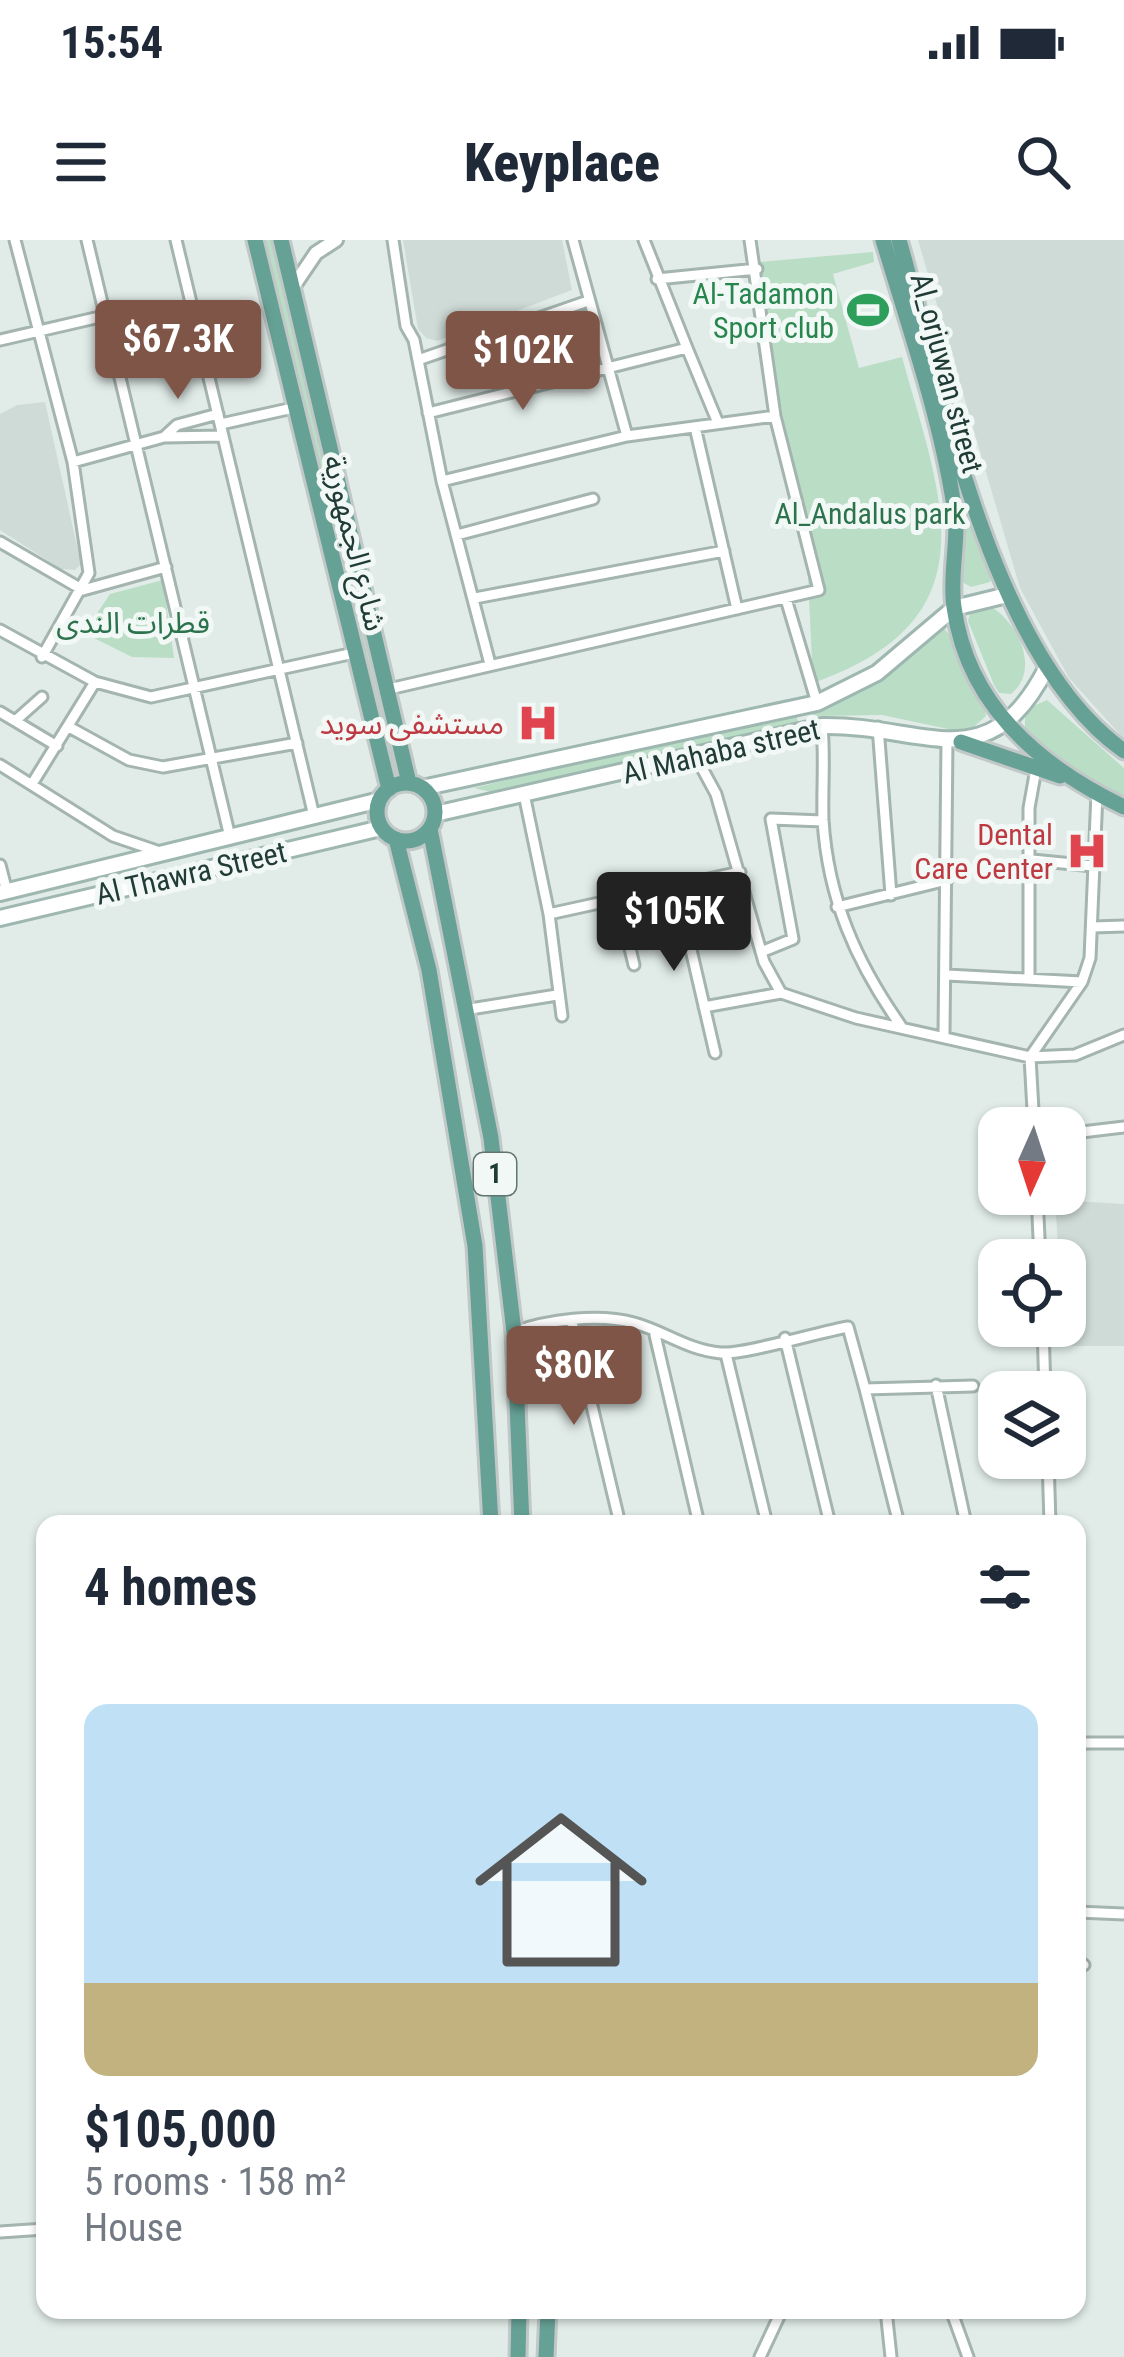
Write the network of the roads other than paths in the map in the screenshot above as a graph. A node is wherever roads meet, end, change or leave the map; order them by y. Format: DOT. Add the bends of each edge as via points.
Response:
graph roads {
  1 [pos="15,240"];
  2 [pos="88,240"];
  3 [pos="176,240"];
  4 [pos="255,240"];
  5 [pos="280,240"];
  6 [pos="336,240"];
  7 [pos="393,240"];
  8 [pos="573,240"];
  9 [pos="644,240"];
  10 [pos="750,240"];
  11 [pos="883,240"];
  12 [pos="899,240"];
  13 [pos="320,246"];
  14 [pos="757,269"];
  15 [pos="657,279"];
  16 [pos="295,284"];
  17 [pos="588,301"];
  18 [pos="104,316"];
  19 [pos="41,331"];
  20 [pos="0,340"];
  21 [pos="687,348"];
  22 [pos="418,360"];
  23 [pos="608,370"];
  24 [pos="293,408"];
  25 [pos="428,412"];
  26 [pos="775,416"];
  27 [pos="718,423"];
  28 [pos="220,425"];
  29 [pos="695,427"];
  30 [pos="627,436"];
  31 [pos="164,437"];
  32 [pos="134,445"];
  33 [pos="74,462"];
  34 [pos="442,481"];
  35 [pos="593,499"];
  36 [pos="458,535"];
  37 [pos="0,542"];
  38 [pos="724,551"];
  39 [pos="166,567"];
  40 [pos="83,590"];
  41 [pos="1007,595"];
  42 [pos="475,598"];
  43 [pos="786,599"];
  44 [pos="954,608"];
  45 [pos="737,609"];
  46 [pos="0,630"];
  47 [pos="354,653"];
  48 [pos="42,656"];
  49 [pos="490,664"];
  50 [pos="1047,668"];
  51 [pos="279,669"];
  52 [pos="95,682"];
  53 [pos="389,689"];
  54 [pos="196,691"];
  55 [pos="42,697"];
  56 [pos="817,703"];
  57 [pos="798,708"];
  58 [pos="0,712"];
  59 [pos="15,721"];
  60 [pos="1005,724"];
  61 [pos="822,726"];
  62 [pos="69,727"];
  63 [pos="878,727"];
  64 [pos="803,730"];
  65 [pos="954,741"];
  66 [pos="297,743"];
  67 [pos="57,746"];
  68 [pos="1124,752"];
  69 [pos="696,757"];
  70 [pos="209,763"];
  71 [pos="0,765"];
  72 [pos="1036,769"];
  73 [pos="471,781"];
  74 [pos="1079,782"];
  75 [pos="32,784"];
  76 [pos="416,786"];
  77 [pos="384,794"];
  78 [pos="524,794"];
  79 [pos="1096,794"];
  80 [pos="476,805"];
  81 [pos="1124,806"];
  82 [pos="314,817"];
  83 [pos="823,820"];
  84 [pos="433,822"];
  85 [pos="381,827"];
  86 [pos="230,837"];
  87 [pos="396,839"];
  88 [pos="163,853"];
  89 [pos="1032,860"];
  90 [pos="0,865"];
  91 [pos="1093,866"];
  92 [pos="740,872"];
  93 [pos="947,880"];
  94 [pos="676,885"];
  95 [pos="25,888"];
  96 [pos="4,892"];
  97 [pos="891,895"];
  98 [pos="618,899"];
  99 [pos="411,900"];
  100 [pos="837,907"];
  101 [pos="32,910"];
  102 [pos="550,914"];
  103 [pos="0,918"];
  104 [pos="1124,926"];
  105 [pos="1093,927"];
  106 [pos="448,931"];
  107 [pos="761,952"];
  108 [pos="634,965"];
  109 [pos="947,975"];
  110 [pos="1029,978"];
  111 [pos="1082,982"];
  112 [pos="781,993"];
  113 [pos="557,995"];
  114 [pos="704,1006"];
  115 [pos="464,1010"];
  116 [pos="562,1016"];
  117 [pos="901,1026"];
  118 [pos="944,1034"];
  119 [pos="1124,1035"];
  120 [pos="715,1053"];
  121 [pos="1030,1057"];
  122 [pos="1033,1107"];
  123 [pos="1124,1127"];
  124 [pos="1086,1132"];
  125 [pos="503,1243"];
  126 [pos="475,1246"];
  127 [pos="572,1322"];
  128 [pos="514,1332"];
  129 [pos="655,1335"];
  130 [pos="785,1338"];
  131 [pos="726,1354"];
  132 [pos="936,1385"];
  133 [pos="974,1386"];
  134 [pos="865,1389"];
  135 [pos="1049,1479"];
  136 [pos="490,1515"];
  137 [pos="522,1515"];
  138 [pos="618,1515"];
  139 [pos="697,1515"];
  140 [pos="764,1515"];
  141 [pos="828,1515"];
  142 [pos="897,1515"];
  143 [pos="964,1515"];
  144 [pos="1050,1515"];
  145 [pos="1086,1743"];
  146 [pos="1124,1743"];
  147 [pos="1086,1912"];
  148 [pos="1124,1914"];
  149 [pos="36,2230"];
  150 [pos="0,2232"];
  151 [pos="519,2319"];
  152 [pos="548,2319"];
  153 [pos="778,2319"];
  154 [pos="887,2319"];
  155 [pos="954,2319"];
  156 [pos="764,2355"];
  157 [pos="518,2357"];
  158 [pos="546,2357"];
  159 [pos="891,2357"];
  160 [pos="968,2357"];
  1 -- 19 [label="street"];
  2 -- 18 [label="street"];
  3 -- 28 [label="street"];
  4 -- 24 [label="main road, شارع الجمهورية"];
  5 -- 16 [label="main road, شارع الجمهورية"];
  6 -- 13 [label="street"];
  7 -- 22 [label="street"];
  8 -- 17 [label="street"];
  9 -- 15 [label="street"];
  10 -- 14 [label="street"];
  11 -- 44 [label="main road, Al_orjuwan street" via="956,511"];
  12 -- 41 [label="main road, Al_orjuwan street"];
  13 -- 16 [label="street"];
  14 -- 15 [label="street"];
  14 -- 26 [label="street"];
  15 -- 21 [label="street"];
  16 -- 53 [label="main road, شارع الجمهورية"];
  17 -- 22 [label="street"];
  17 -- 23 [label="street"];
  18 -- 19 [label="street"];
  18 -- 32 [label="street"];
  19 -- 20 [label="street"];
  19 -- 33 [label="street"];
  21 -- 23 [label="street"];
  21 -- 27 [label="street"];
  22 -- 25 [label="street"];
  23 -- 25 [label="street"];
  23 -- 30 [label="street"];
  24 -- 28 [label="street"];
  24 -- 47 [label="main road, شارع الجمهورية"];
  25 -- 34 [label="street"];
  26 -- 27 [label="street"];
  26 -- 43 [label="street" via="819,580 819,590"];
  27 -- 29 [label="street"];
  28 -- 31 [label="street"];
  28 -- 31 [label="street" via="177,425"];
  28 -- 51 [label="street"];
  29 -- 30 [label="street"];
  29 -- 38 [label="street"];
  30 -- 34 [label="street"];
  31 -- 32 [label="street"];
  32 -- 33 [label="street"];
  32 -- 39 [label="street"];
  33 -- 40 [label="street" via="89,574"];
  34 -- 36 [label="street"];
  35 -- 36 [label="street"];
  36 -- 42 [label="street"];
  37 -- 40 [label="street"];
  38 -- 42 [label="street"];
  38 -- 45 [label="street"];
  39 -- 40 [label="street"];
  39 -- 54 [label="street"];
  40 -- 48 [label="street"];
  41 -- 44 [label="main road, Al Mahaba street"];
  41 -- 50 [label="main road, Al_orjuwan street"];
  42 -- 49 [label="street"];
  43 -- 45 [label="street"];
  43 -- 56 [label="street"];
  44 -- 56 [label="main road, Al Mahaba street" via="877,673"];
  44 -- 60 [label="main road, Al_orjuwan street" via="972,671"];
  45 -- 49 [label="street"];
  46 -- 48 [label="street"];
  47 -- 51 [label="street"];
  47 -- 77 [label="main road, شارع الجمهورية"];
  48 -- 52 [label="street"];
  49 -- 53 [label="street"];
  50 -- 60 [label="main road"];
  50 -- 68 [label="main road, Al_orjuwan street"];
  51 -- 54 [label="street"];
  51 -- 66 [label="street"];
  52 -- 54 [label="street" via="152,697"];
  52 -- 62 [label="street"];
  53 -- 76 [label="main road, شارع الجمهورية"];
  54 -- 70 [label="street"];
  55 -- 59 [label="street"];
  56 -- 57 [label="main road, Al Mahaba street"];
  57 -- 64 [label="main road"];
  57 -- 73 [label="main road, Al Mahaba street"];
  58 -- 59 [label="street"];
  59 -- 67 [label="street"];
  60 -- 65 [label="main road" via="981,739"];
  60 -- 74 [label="main road"];
  61 -- 63 [label="main road, Al Mahaba street"];
  61 -- 64 [label="main road, Al Mahaba street"];
  61 -- 83 [label="street"];
  62 -- 67 [label="street"];
  62 -- 70 [label="street" via="129,760"];
  63 -- 65 [label="main road, Al Mahaba street"];
  63 -- 97 [label="street"];
  64 -- 69 [label="main road, Al Mahaba street"];
  65 -- 72 [label="main road"];
  65 -- 93 [label="street"];
  66 -- 70 [label="street"];
  66 -- 82 [label="street"];
  67 -- 75 [label="street"];
  69 -- 78 [label="main road, Al Mahaba street"];
  69 -- 92 [label="street"];
  70 -- 86 [label="street"];
  71 -- 75 [label="street"];
  72 -- 74 [label="main road"];
  72 -- 89 [label="street"];
  73 -- 76 [label="main road, Al Mahaba street"];
  73 -- 80 [label="main road"];
  74 -- 79 [label="main road"];
  75 -- 88 [label="street" via="113,836"];
  76 -- 77 [label="main road"];
  76 -- 84 [label="main road"];
  77 -- 82 [label="main road, Al Thawra Street"];
  77 -- 85 [label="main road"];
  78 -- 80 [label="main road, Al Mahaba street"];
  78 -- 102 [label="street"];
  79 -- 81 [label="main road"];
  79 -- 91 [label="street"];
  80 -- 84 [label="main road, Al Mahaba street"];
  82 -- 86 [label="main road, Al Thawra Street"];
  83 -- 100 [label="street"];
  83 -- 107 [label="street" via="771,819 793,939"];
  84 -- 87 [label="main road" via="415,840"];
  84 -- 106 [label="main road, 1"];
  85 -- 87 [label="main road"];
  85 -- 101 [label="main road, Al Thawra Street"];
  86 -- 88 [label="main road, Al Thawra Street"];
  87 -- 99 [label="main road, 1"];
  88 -- 95 [label="main road, Al Thawra Street"];
  89 -- 91 [label="street"];
  89 -- 110 [label="street"];
  90 -- 96 [label="street"];
  91 -- 105 [label="street"];
  92 -- 94 [label="street"];
  92 -- 107 [label="street"];
  93 -- 97 [label="street"];
  93 -- 109 [label="street"];
  94 -- 98 [label="street"];
  94 -- 114 [label="street"];
  95 -- 96 [label="main road, Al Thawra Street"];
  95 -- 101 [label="main road"];
  97 -- 100 [label="street"];
  98 -- 102 [label="street"];
  98 -- 108 [label="street"];
  99 -- 106 [label="main road" via="431,889"];
  99 -- 126 [label="main road, 1"];
  100 -- 117 [label="street" via="859,962"];
  101 -- 103 [label="main road, Al Thawra Street"];
  102 -- 113 [label="street"];
  104 -- 105 [label="street"];
  105 -- 111 [label="street"];
  106 -- 115 [label="main road, 1"];
  107 -- 112 [label="street"];
  109 -- 110 [label="street"];
  109 -- 118 [label="street"];
  110 -- 111 [label="street"];
  111 -- 121 [label="street"];
  112 -- 114 [label="street"];
  112 -- 117 [label="street"];
  113 -- 115 [label="street"];
  113 -- 116 [label="street"];
  114 -- 120 [label="street"];
  115 -- 125 [label="main road, 1"];
  117 -- 118 [label="street"];
  118 -- 121 [label="street"];
  119 -- 121 [label="street" via="1075,1055"];
  121 -- 122 [label="street"];
  123 -- 124 [label="street"];
  125 -- 126 [label="main road"];
  125 -- 128 [label="main road, 1"];
  126 -- 136 [label="main road, 1"];
  127 -- 128 [label="street"];
  127 -- 129 [label="street" via="638,1324"];
  127 -- 138 [label="street"];
  128 -- 137 [label="main road, 1"];
  129 -- 131 [label="street"];
  129 -- 139 [label="street"];
  130 -- 131 [label="street"];
  130 -- 134 [label="street" via="848,1327"];
  130 -- 141 [label="street"];
  131 -- 140 [label="street"];
  132 -- 133 [label="street"];
  132 -- 134 [label="street"];
  132 -- 143 [label="street"];
  134 -- 142 [label="street"];
  135 -- 144 [label="street"];
  145 -- 146 [label="street"];
  147 -- 148 [label="street"];
  149 -- 150 [label="street"];
  151 -- 157 [label="main road"];
  152 -- 158 [label="main road"];
  153 -- 156 [label="street"];
  154 -- 159 [label="street"];
  155 -- 160 [label="street"];
}
